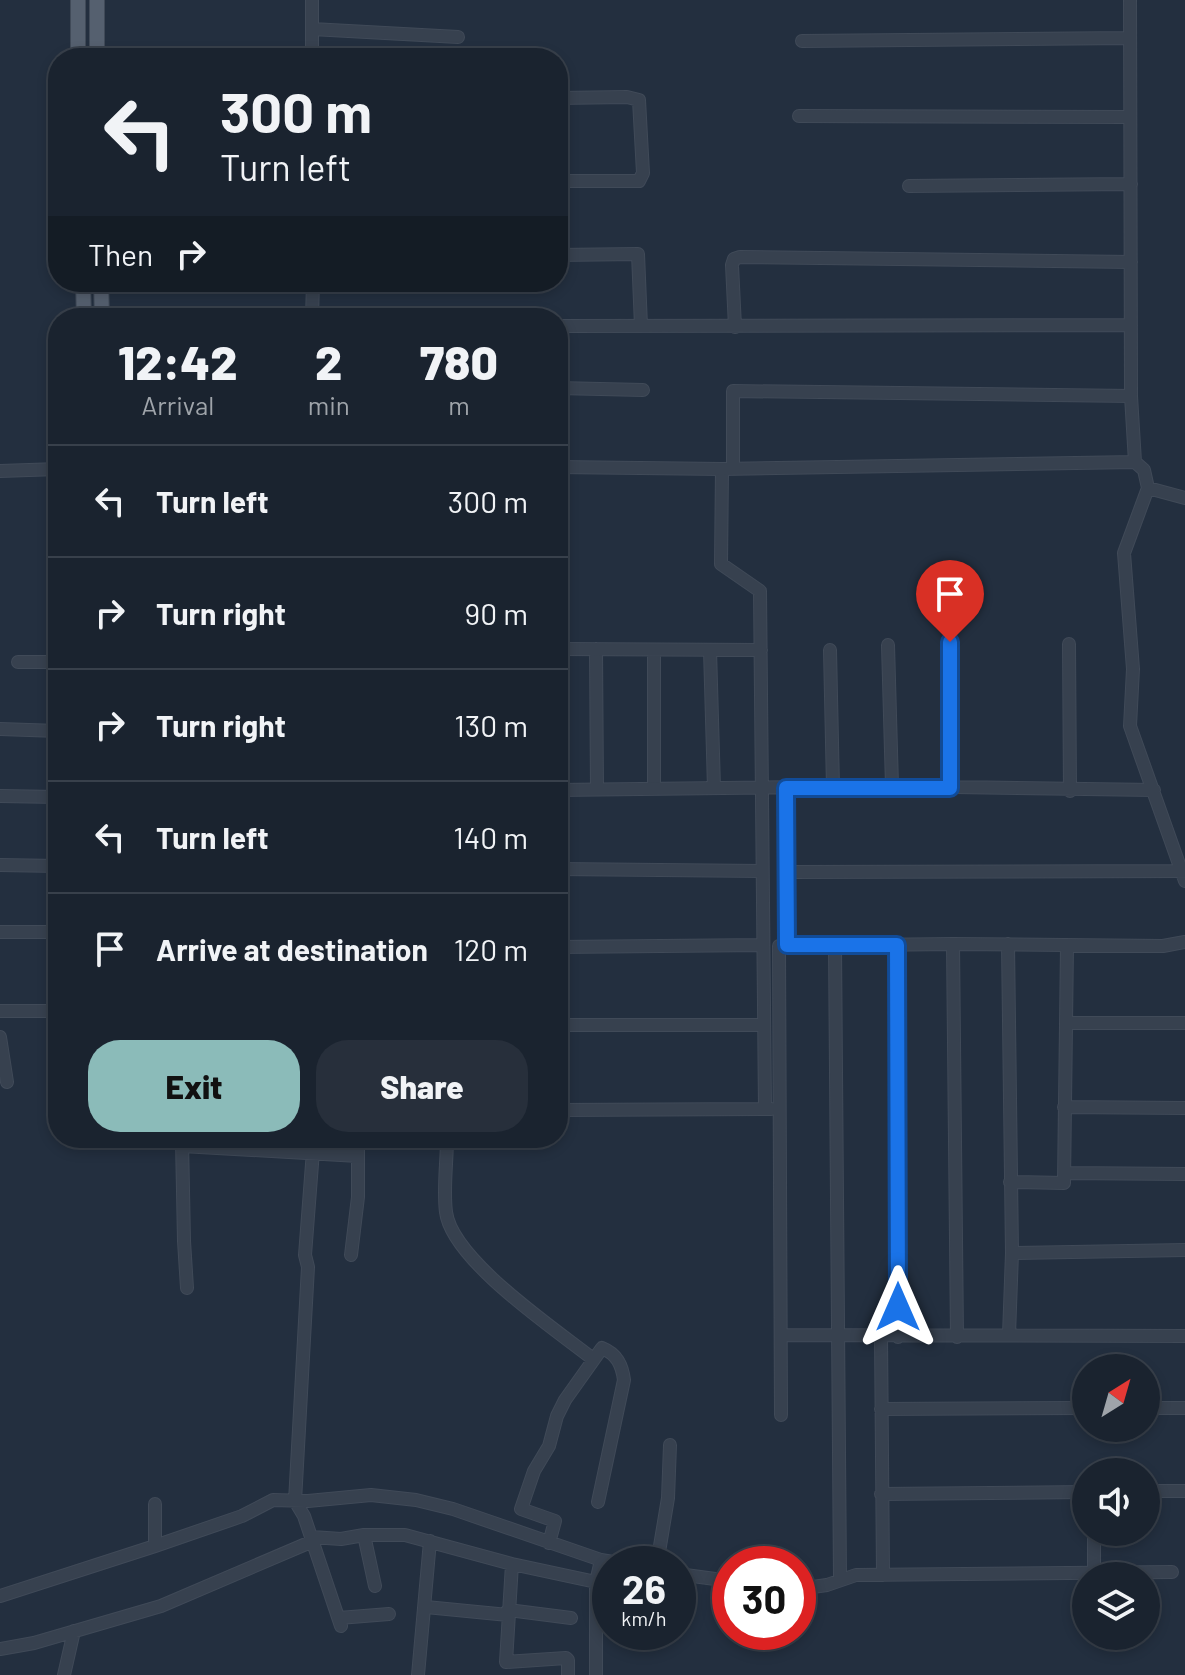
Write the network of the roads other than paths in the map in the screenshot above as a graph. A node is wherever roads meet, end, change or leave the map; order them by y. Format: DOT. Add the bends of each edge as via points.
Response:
graph roads {
  1 [pos="78,0"];
  2 [pos="97,0"];
  3 [pos="312,0"];
  4 [pos="1130,0"];
  5 [pos="312,29"];
  6 [pos="458,37"];
  7 [pos="1130,38"];
  8 [pos="802,41"];
  9 [pos="78,48"];
  10 [pos="97,48"];
  11 [pos="312,48"];
  12 [pos="568,98"];
  13 [pos="799,116"];
  14 [pos="1130,117"];
  15 [pos="568,181"];
  16 [pos="1131,184"];
  17 [pos="909,186"];
  18 [pos="568,255"];
  19 [pos="1131,262"];
  20 [pos="1131,325"];
  21 [pos="568,326"];
  22 [pos="641,326"];
  23 [pos="735,327"];
  24 [pos="568,388"];
  25 [pos="643,390"];
  26 [pos="1131,396"];
  27 [pos="1135,462"];
  28 [pos="568,467"];
  29 [pos="48,469"];
  30 [pos="727,469"];
  31 [pos="0,471"];
  32 [pos="1148,488"];
  33 [pos="1185,498"];
  34 [pos="950,642"];
  35 [pos="1069,644"];
  36 [pos="888,645"];
  37 [pos="568,649"];
  38 [pos="596,649"];
  39 [pos="654,650"];
  40 [pos="710,650"];
  41 [pos="761,650"];
  42 [pos="830,650"];
  43 [pos="18,662"];
  44 [pos="48,662"];
  45 [pos="0,729"];
  46 [pos="48,731"];
  47 [pos="892,786"];
  48 [pos="761,787"];
  49 [pos="654,788"];
  50 [pos="714,788"];
  51 [pos="786,788"];
  52 [pos="833,788"];
  53 [pos="950,788"];
  54 [pos="597,789"];
  55 [pos="568,790"];
  56 [pos="1154,790"];
  57 [pos="1070,791"];
  58 [pos="0,796"];
  59 [pos="48,797"];
  60 [pos="0,865"];
  61 [pos="48,866"];
  62 [pos="568,869"];
  63 [pos="762,871"];
  64 [pos="786,872"];
  65 [pos="1183,874"];
  66 [pos="0,932"];
  67 [pos="48,932"];
  68 [pos="1185,942"];
  69 [pos="953,944"];
  70 [pos="1008,944"];
  71 [pos="763,945"];
  72 [pos="787,945"];
  73 [pos="835,945"];
  74 [pos="897,945"];
  75 [pos="1067,946"];
  76 [pos="568,947"];
  77 [pos="0,1011"];
  78 [pos="48,1011"];
  79 [pos="1066,1023"];
  80 [pos="1185,1023"];
  81 [pos="568,1025"];
  82 [pos="763,1025"];
  83 [pos="0,1037"];
  84 [pos="7,1082"];
  85 [pos="1064,1107"];
  86 [pos="1185,1108"];
  87 [pos="765,1109"];
  88 [pos="779,1109"];
  89 [pos="568,1110"];
  90 [pos="182,1148"];
  91 [pos="247,1148"];
  92 [pos="313,1148"];
  93 [pos="358,1148"];
  94 [pos="447,1148"];
  95 [pos="312,1154"];
  96 [pos="358,1156"];
  97 [pos="1065,1173"];
  98 [pos="1185,1174"];
  99 [pos="1010,1182"];
  100 [pos="1185,1250"];
  101 [pos="1012,1253"];
  102 [pos="351,1255"];
  103 [pos="187,1288"];
  104 [pos="781,1335"];
  105 [pos="837,1335"];
  106 [pos="1009,1335"];
  107 [pos="881,1336"];
  108 [pos="1185,1336"];
  109 [pos="898,1337"];
  110 [pos="957,1337"];
  111 [pos="593,1359"];
  112 [pos="1072,1408"];
  113 [pos="1160,1408"];
  114 [pos="1185,1408"];
  115 [pos="881,1409"];
  116 [pos="781,1415"];
  117 [pos="670,1445"];
  118 [pos="1160,1491"];
  119 [pos="1185,1491"];
  120 [pos="1072,1492"];
  121 [pos="881,1494"];
  122 [pos="295,1501"];
  123 [pos="598,1502"];
  124 [pos="155,1504"];
  125 [pos="364,1535"];
  126 [pos="312,1539"];
  127 [pos="430,1541"];
  128 [pos="549,1543"];
  129 [pos="155,1546"];
  130 [pos="660,1546"];
  131 [pos="592,1557"];
  132 [pos="512,1564"];
  133 [pos="1160,1572"];
  134 [pos="1172,1572"];
  135 [pos="1072,1573"];
  136 [pos="883,1575"];
  137 [pos="840,1579"];
  138 [pos="592,1581"];
  139 [pos="375,1586"];
  140 [pos="816,1587"];
  141 [pos="0,1596"];
  142 [pos="426,1607"];
  143 [pos="508,1612"];
  144 [pos="389,1614"];
  145 [pos="571,1618"];
  146 [pos="74,1631"];
  147 [pos="0,1649"];
  148 [pos="596,1650"];
  149 [pos="64,1675"];
  150 [pos="418,1675"];
  151 [pos="568,1675"];
  152 [pos="596,1675"];
  1 -- 9 [label="main road"];
  2 -- 10 [label="main road"];
  3 -- 5 [label="street"];
  4 -- 7 [label="street"];
  5 -- 6 [label="street"];
  5 -- 11 [label="street"];
  7 -- 8 [label="street"];
  7 -- 14 [label="street"];
  12 -- 15 [label="street" via="639,100 643,173 639,181"];
  13 -- 14 [label="street"];
  14 -- 16 [label="street"];
  16 -- 17 [label="street"];
  16 -- 19 [label="street"];
  18 -- 22 [label="street" via="638,254"];
  19 -- 20 [label="street"];
  19 -- 23 [label="street" via="740,257 732,265"];
  20 -- 23 [label="street"];
  20 -- 26 [label="street"];
  21 -- 22 [label="street"];
  22 -- 23 [label="street"];
  24 -- 25 [label="street"];
  26 -- 27 [label="street"];
  26 -- 30 [label="street" via="733,391"];
  27 -- 30 [label="street"];
  27 -- 32 [label="street" via="1144,470"];
  28 -- 30 [label="street"];
  29 -- 31 [label="street"];
  30 -- 41 [label="street" via="721,564 760,591"];
  32 -- 33 [label="street"];
  32 -- 56 [label="street" via="1124,553 1133,669 1130,726"];
  34 -- 53 [label="street"];
  35 -- 57 [label="street"];
  36 -- 47 [label="street"];
  37 -- 38 [label="street"];
  38 -- 39 [label="street"];
  38 -- 54 [label="street"];
  39 -- 40 [label="street"];
  39 -- 49 [label="street"];
  40 -- 41 [label="street"];
  40 -- 50 [label="street"];
  41 -- 48 [label="street"];
  42 -- 52 [label="street"];
  43 -- 44 [label="street"];
  45 -- 46 [label="street"];
  47 -- 52 [label="street"];
  47 -- 53 [label="street"];
  48 -- 50 [label="street"];
  48 -- 51 [label="street"];
  48 -- 63 [label="street"];
  49 -- 50 [label="street"];
  49 -- 54 [label="street"];
  51 -- 52 [label="street"];
  51 -- 64 [label="street"];
  53 -- 57 [label="street"];
  54 -- 55 [label="street"];
  56 -- 57 [label="street"];
  56 -- 65 [label="street"];
  58 -- 59 [label="street"];
  60 -- 61 [label="street"];
  62 -- 63 [label="street"];
  63 -- 71 [label="street"];
  64 -- 65 [label="street"];
  64 -- 72 [label="street"];
  66 -- 67 [label="street"];
  68 -- 75 [label="street"];
  69 -- 70 [label="street"];
  69 -- 74 [label="street"];
  69 -- 110 [label="street"];
  70 -- 75 [label="street"];
  70 -- 99 [label="street"];
  71 -- 76 [label="street"];
  71 -- 82 [label="street"];
  72 -- 73 [label="street"];
  72 -- 88 [label="street" via="778,949"];
  73 -- 74 [label="street"];
  73 -- 105 [label="street"];
  74 -- 109 [label="street"];
  75 -- 79 [label="street"];
  77 -- 78 [label="street"];
  79 -- 80 [label="street"];
  79 -- 85 [label="street"];
  81 -- 82 [label="street"];
  82 -- 87 [label="street"];
  83 -- 84 [label="street"];
  85 -- 86 [label="street"];
  85 -- 97 [label="street"];
  87 -- 88 [label="street"];
  87 -- 89 [label="street"];
  88 -- 104 [label="street"];
  90 -- 103 [label="street"];
  91 -- 95 [label="street"];
  92 -- 95 [label="street"];
  93 -- 96 [label="street"];
  94 -- 111 [label="street" via="446,1215 462,1248"];
  95 -- 96 [label="street"];
  95 -- 122 [label="street"];
  96 -- 102 [label="street"];
  97 -- 98 [label="street"];
  97 -- 99 [label="street" via="1064,1183"];
  99 -- 101 [label="street"];
  100 -- 101 [label="street"];
  101 -- 106 [label="street"];
  104 -- 105 [label="street"];
  104 -- 116 [label="street"];
  105 -- 107 [label="street"];
  105 -- 137 [label="street"];
  106 -- 108 [label="street"];
  106 -- 110 [label="street"];
  107 -- 109 [label="street"];
  107 -- 115 [label="street"];
  109 -- 110 [label="street"];
  111 -- 123 [label="street" via="602,1348 610,1351 624,1380"];
  111 -- 128 [label="street" via="557,1416 521,1509 555,1521"];
  112 -- 115 [label="street"];
  113 -- 114 [label="street"];
  115 -- 121 [label="street"];
  117 -- 130 [label="street"];
  118 -- 119 [label="street"];
  120 -- 121 [label="street"];
  121 -- 136 [label="street"];
  122 -- 126 [label="street"];
  122 -- 128 [label="street" via="371,1495 416,1500"];
  122 -- 129 [label="street" via="273,1500"];
  124 -- 129 [label="street"];
  125 -- 126 [label="street"];
  125 -- 127 [label="street"];
  125 -- 139 [label="street"];
  126 -- 144 [label="street" via="340,1622"];
  126 -- 146 [label="street" via="161,1606"];
  127 -- 132 [label="street"];
  127 -- 142 [label="street"];
  128 -- 131 [label="street"];
  129 -- 141 [label="street"];
  132 -- 138 [label="street"];
  132 -- 143 [label="street"];
  133 -- 134 [label="street"];
  135 -- 136 [label="street"];
  136 -- 137 [label="street"];
  137 -- 140 [label="street"];
  142 -- 143 [label="street"];
  142 -- 150 [label="street"];
  143 -- 145 [label="street"];
  143 -- 151 [label="street" via="506,1662 566,1658"];
  146 -- 147 [label="street"];
  146 -- 149 [label="street"];
  148 -- 152 [label="street"];
}
